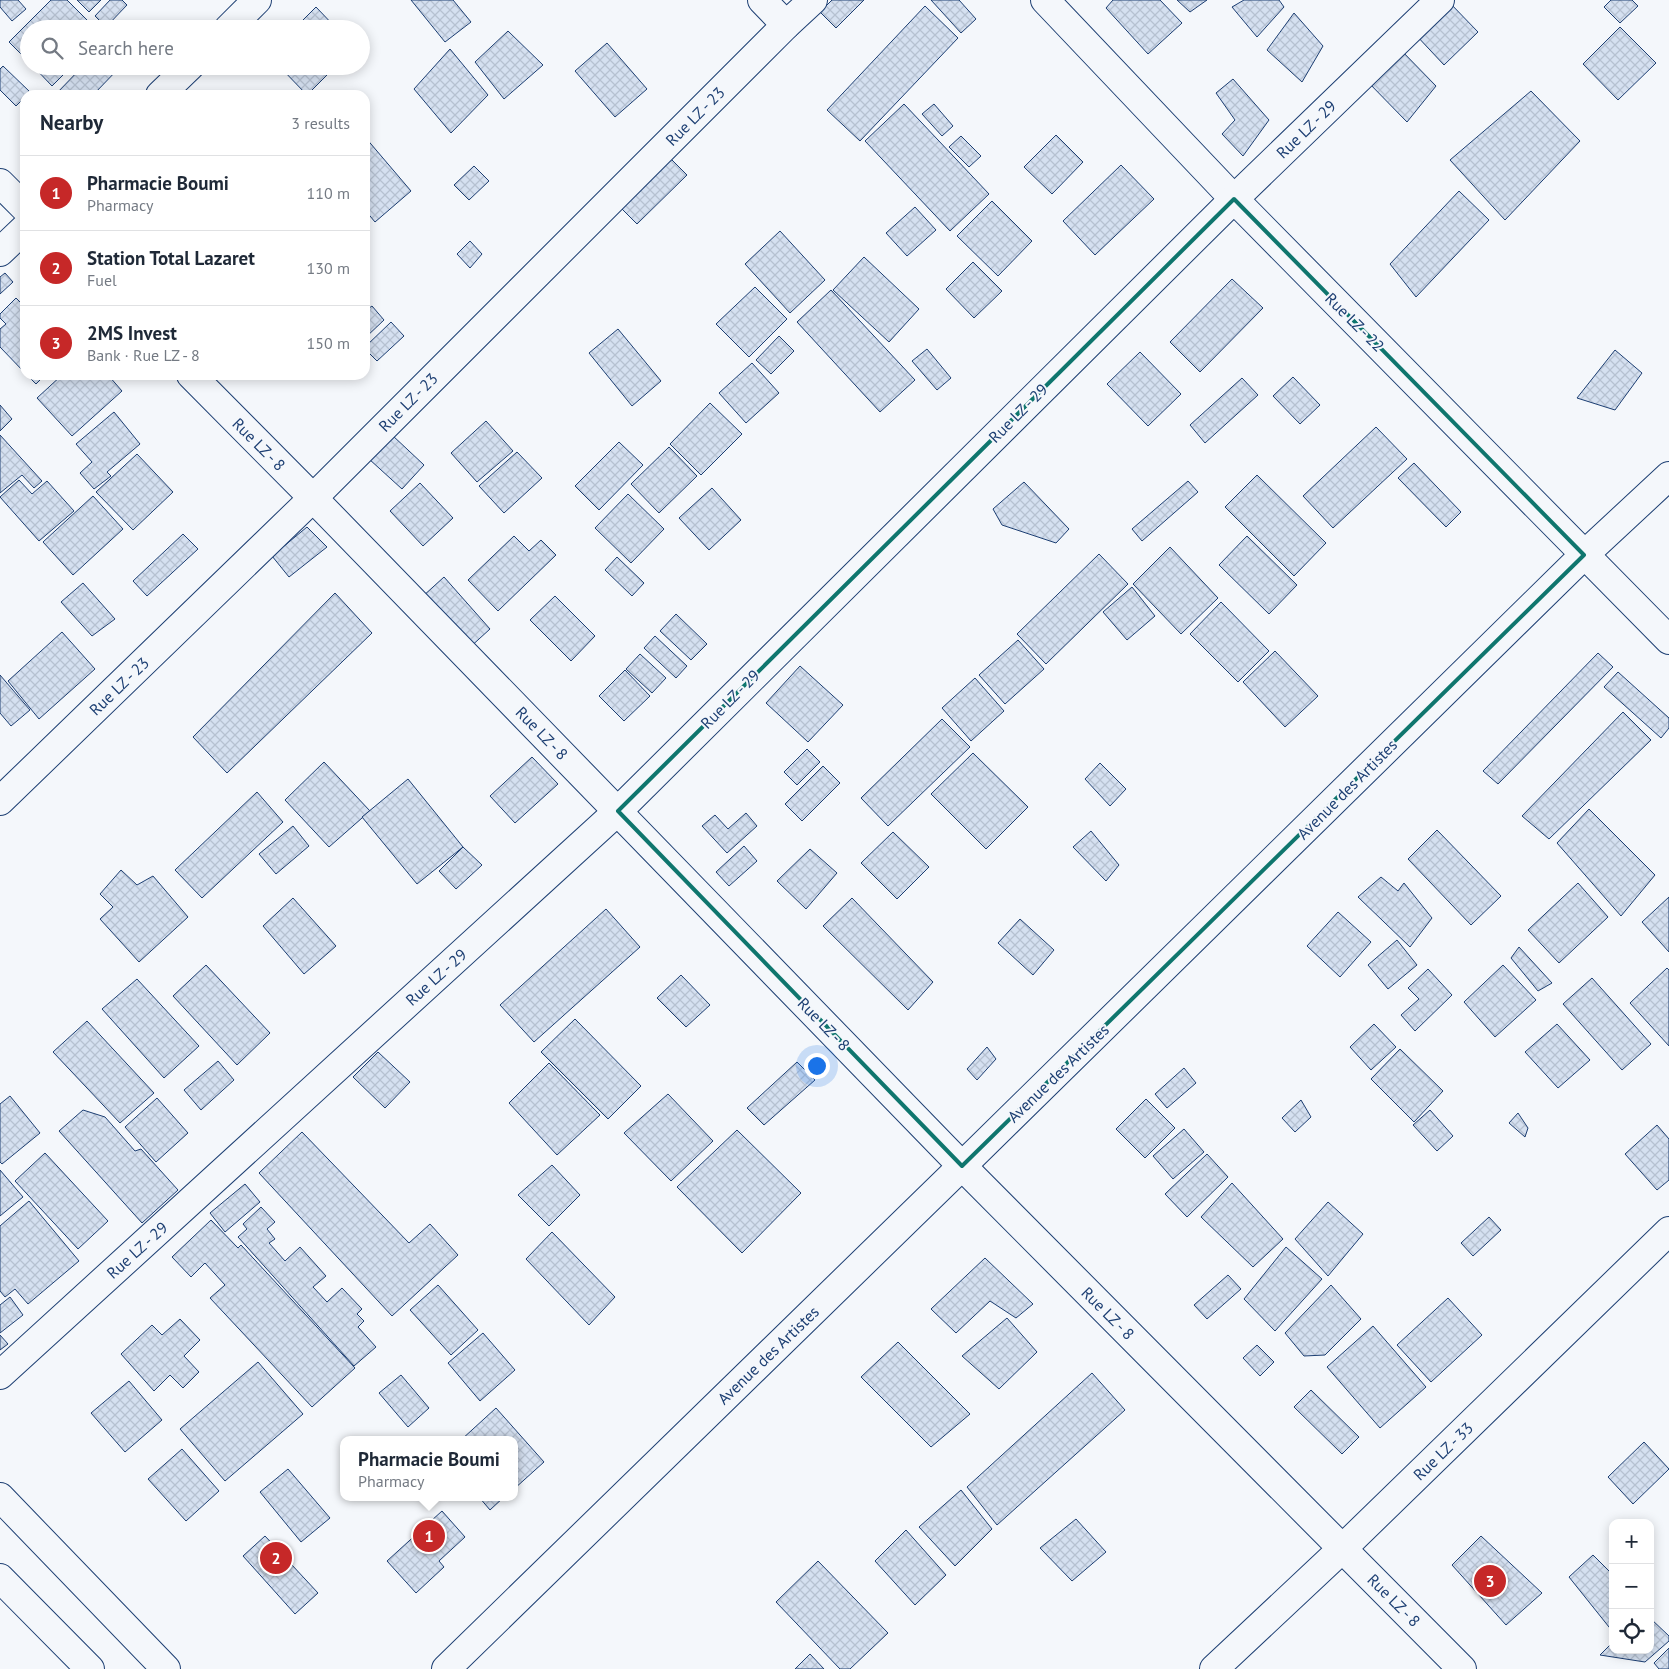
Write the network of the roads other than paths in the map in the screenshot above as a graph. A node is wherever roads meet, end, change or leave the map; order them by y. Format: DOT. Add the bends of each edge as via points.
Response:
graph roads {
  1 [pos="257,0"];
  2 [pos="762,0"];
  3 [pos="813,0"];
  4 [pos="1045,0"];
  5 [pos="1440,0"];
  6 [pos="237,20"];
  7 [pos="786,25"];
  8 [pos="181,75"];
  9 [pos="165,90"];
  10 [pos="0,183"];
  11 [pos="1234,199"];
  12 [pos="20,203"];
  13 [pos="20,233"];
  14 [pos="0,252"];
  15 [pos="196,380"];
  16 [pos="1669,476"];
  17 [pos="313,498"];
  18 [pos="1584,555"];
  19 [pos="1669,640"];
  20 [pos="0,801"];
  21 [pos="618,811"];
  22 [pos="962,1166"];
  23 [pos="1669,1231"];
  24 [pos="0,1375"];
  25 [pos="0,1497"];
  26 [pos="1343,1548"];
  27 [pos="0,1578"];
  28 [pos="90,1669"];
  29 [pos="166,1669"];
  30 [pos="446,1669"];
  31 [pos="1214,1669"];
  32 [pos="1462,1669"];
  1 -- 6 [label="street"];
  2 -- 7 [label="street"];
  3 -- 7 [label="street, Rue LZ - 23"];
  4 -- 11 [label="street, Rue LZ - 22"];
  5 -- 11 [label="street, Rue LZ - 29"];
  7 -- 17 [label="street, Rue LZ - 23"];
  8 -- 9 [label="street"];
  10 -- 12 [label="street"];
  11 -- 18 [label="street, Rue LZ - 22"];
  11 -- 21 [label="street, Rue LZ - 29"];
  13 -- 14 [label="street"];
  15 -- 17 [label="street, Rue LZ - 8"];
  16 -- 18 [label="street, Avenue des Artistes"];
  17 -- 20 [label="street, Rue LZ - 23"];
  17 -- 21 [label="street, Rue LZ - 8"];
  18 -- 19 [label="street, Rue LZ - 22"];
  18 -- 22 [label="street, Avenue des Artistes"];
  21 -- 22 [label="street, Rue LZ - 8"];
  21 -- 24 [label="street, Rue LZ - 29"];
  22 -- 26 [label="street, Rue LZ - 8"];
  22 -- 30 [label="street, Avenue des Artistes"];
  23 -- 26 [label="street, Rue LZ - 33"];
  25 -- 29 [label="street"];
  26 -- 31 [label="street, Rue LZ - 33"];
  26 -- 32 [label="street, Rue LZ - 8"];
  27 -- 28 [label="street"];
}
